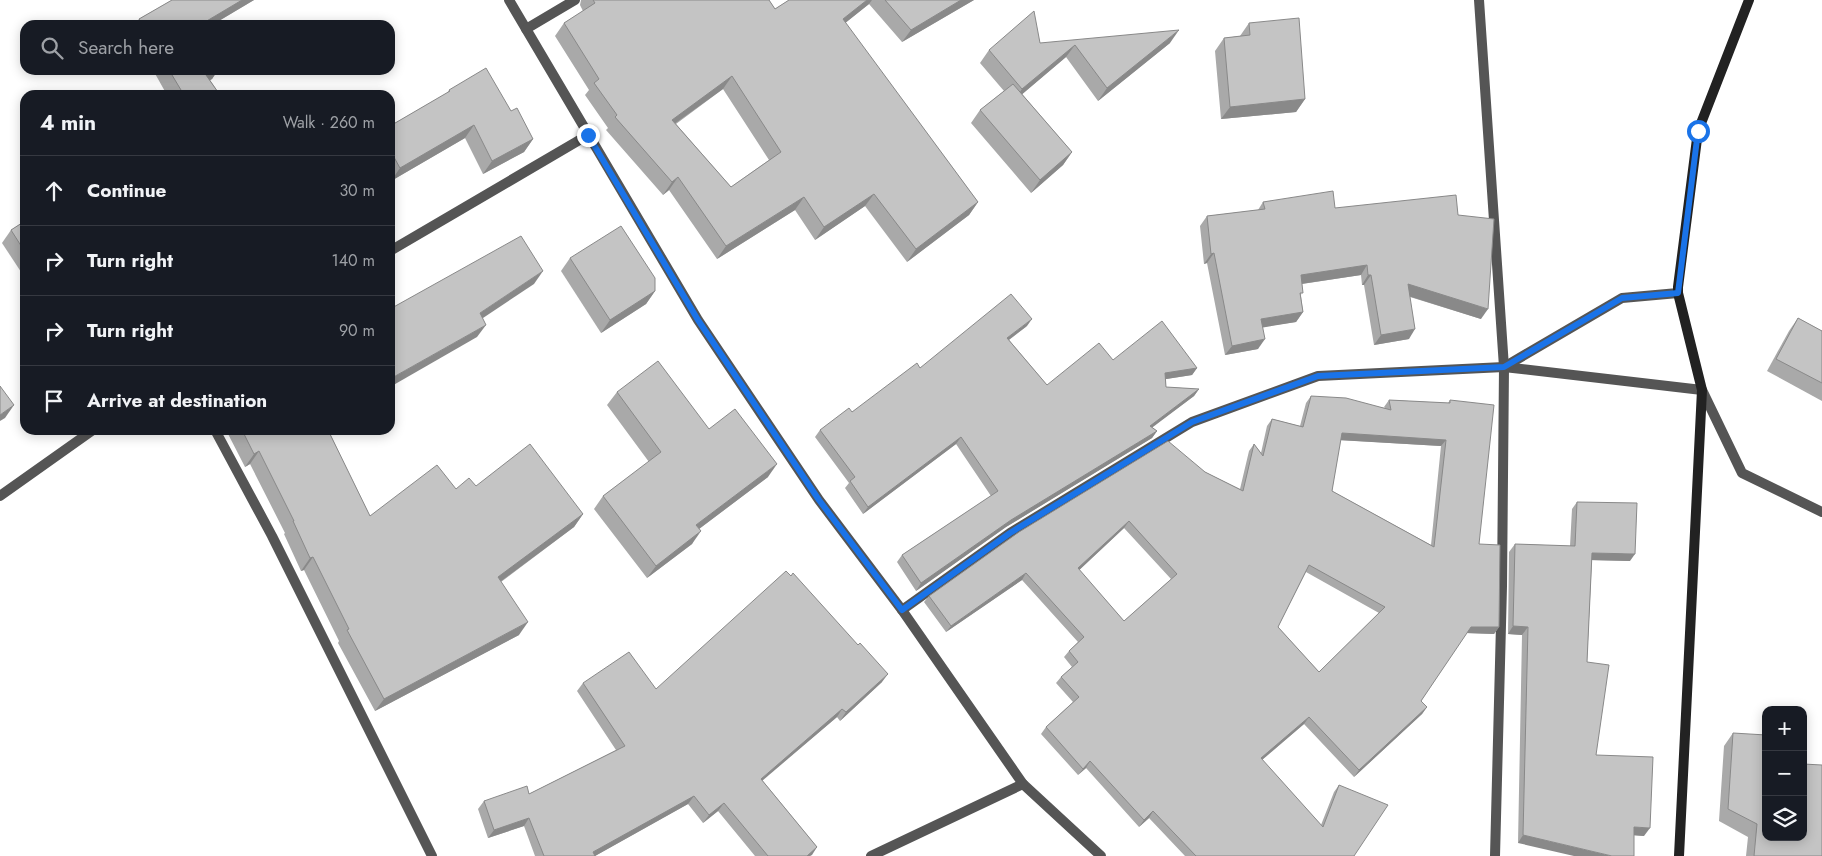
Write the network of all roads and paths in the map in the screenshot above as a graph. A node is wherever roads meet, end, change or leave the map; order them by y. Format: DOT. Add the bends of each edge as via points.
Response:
graph roads {
  1 [pos="509,0"];
  2 [pos="575,0"];
  3 [pos="1479,0"];
  4 [pos="1749,0"];
  5 [pos="526,29"];
  6 [pos="588,135"];
  7 [pos="395,248"];
  8 [pos="1678,293"];
  9 [pos="1504,367"];
  10 [pos="1702,390"];
  11 [pos="86,435"];
  12 [pos="218,435"];
  13 [pos="0,496"];
  14 [pos="1822,512"];
  15 [pos="902,610"];
  16 [pos="1023,784"];
  17 [pos="432,856"];
  18 [pos="871,856"];
  19 [pos="1102,856"];
  20 [pos="1494,856"];
  21 [pos="1679,856"];
  1 -- 5 [label="street"];
  2 -- 5 [label="street"];
  3 -- 9 [label="street"];
  4 -- 8 [label="street" via="1698,131"];
  5 -- 6 [label="street"];
  6 -- 7 [label="street"];
  6 -- 15 [label="street" via="698,320 819,500"];
  8 -- 9 [label="street" via="1622,298"];
  8 -- 10 [label="street"];
  9 -- 10 [label="street"];
  9 -- 15 [label="street" via="1318,376 1192,422 1010,533"];
  9 -- 20 [label="street"];
  10 -- 14 [label="street" via="1742,473"];
  10 -- 21 [label="street"];
  11 -- 13 [label="street"];
  12 -- 17 [label="street" via="272,536"];
  15 -- 16 [label="street"];
  16 -- 18 [label="street"];
  16 -- 19 [label="street"];
}
